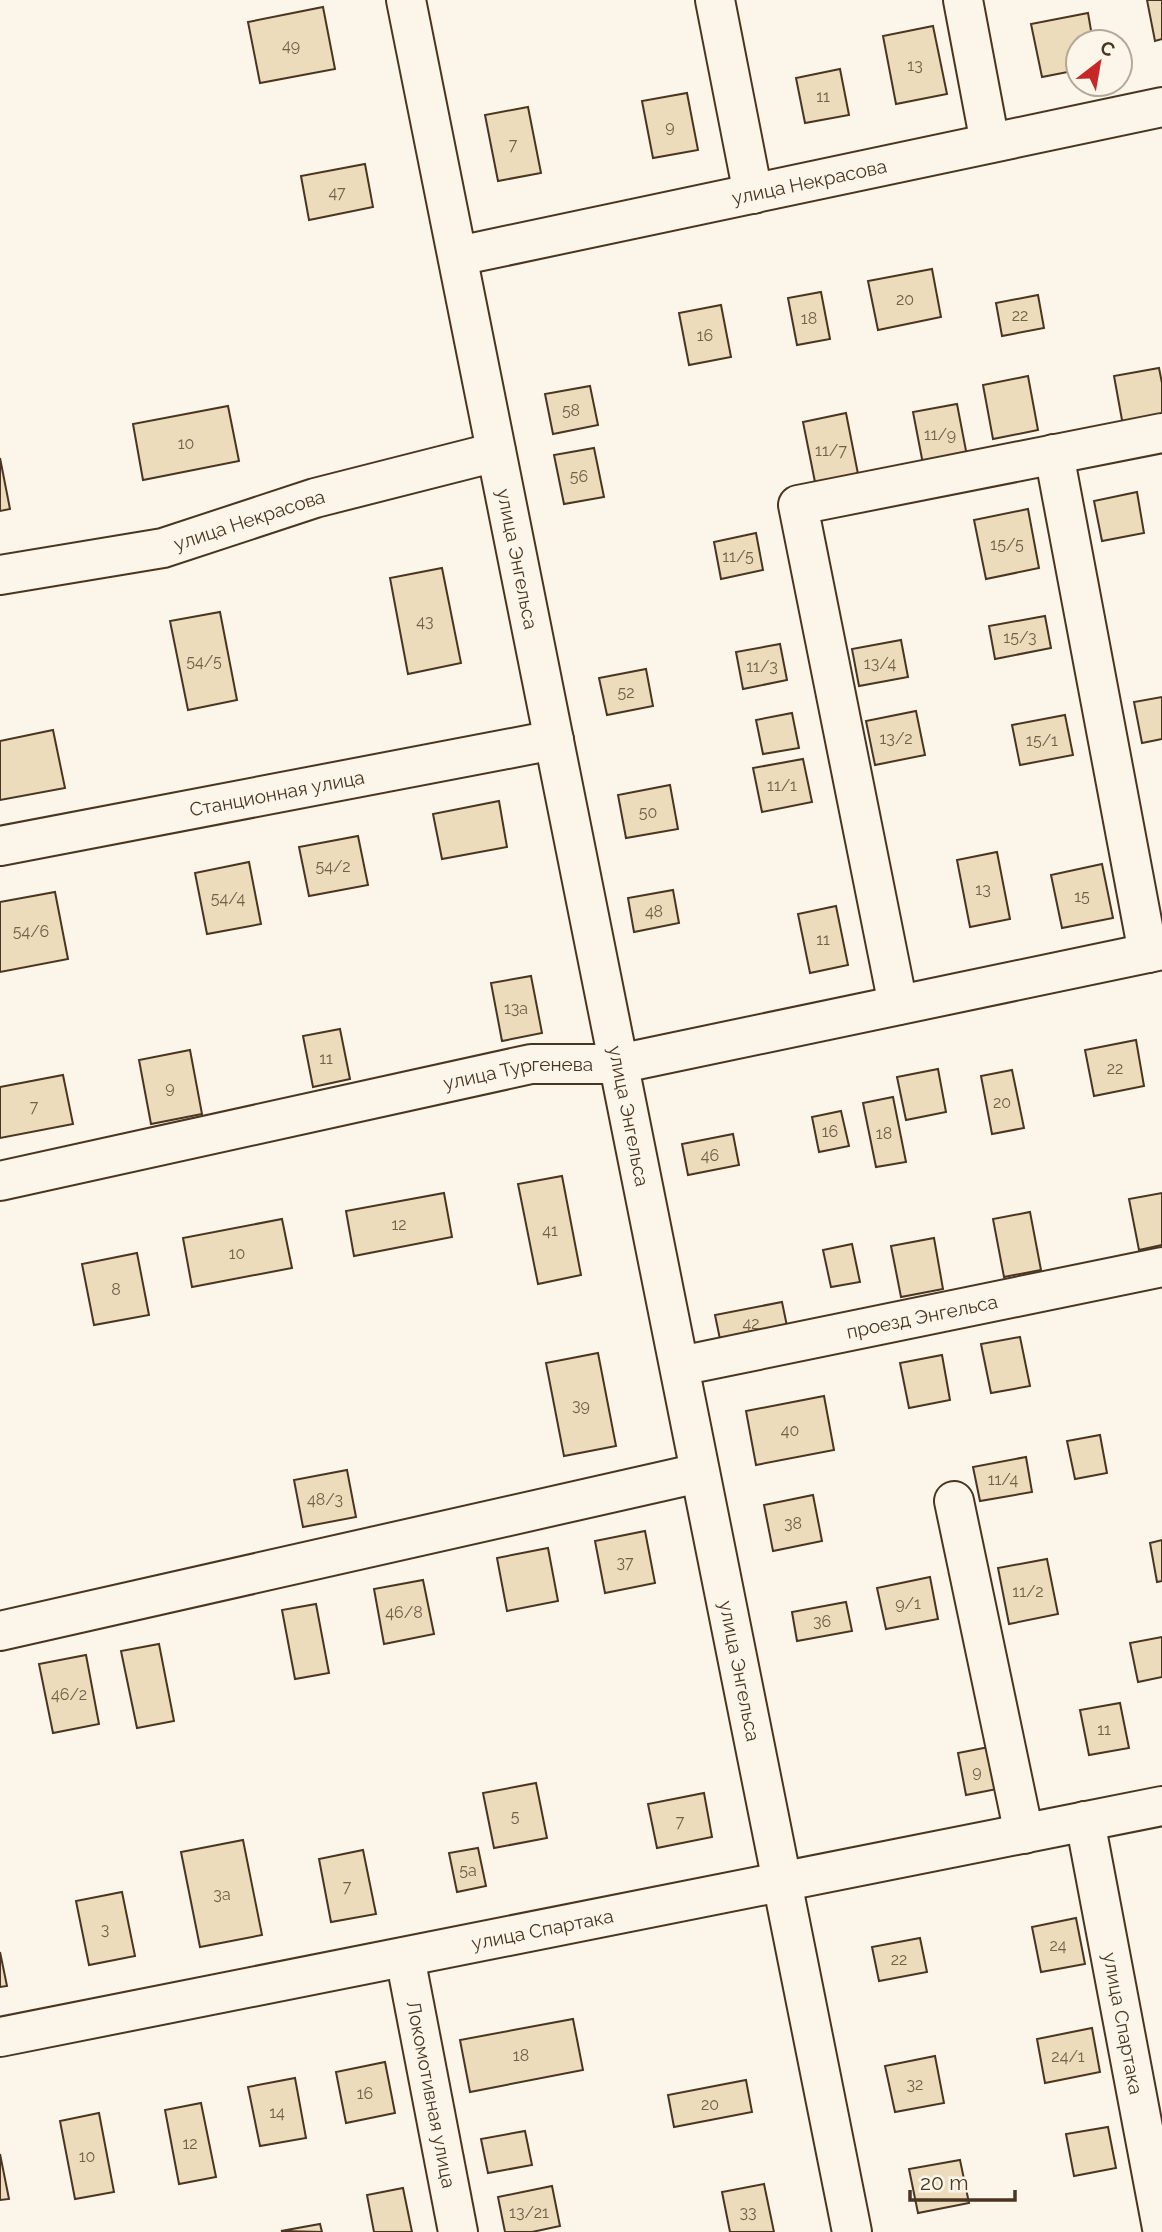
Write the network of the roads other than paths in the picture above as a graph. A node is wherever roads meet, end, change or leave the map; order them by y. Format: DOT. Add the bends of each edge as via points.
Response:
graph roads {
  1 [pos="406,0"];
  2 [pos="715,0"];
  3 [pos="963,0"];
  4 [pos="1162,107"];
  5 [pos="990,143"];
  6 [pos="753,194"];
  7 [pos="458,257"];
  8 [pos="1162,433"];
  9 [pos="496,452"];
  10 [pos="1054,454"];
  11 [pos="0,575"];
  12 [pos="554,740"];
  13 [pos="0,846"];
  14 [pos="1155,952"];
  15 [pos="898,1005"];
  16 [pos="618,1063"];
  17 [pos="0,1181"];
  18 [pos="1162,1268"];
  19 [pos="680,1366"];
  20 [pos="699,1473"];
  21 [pos="954,1501"];
  22 [pos="0,1631"];
  23 [pos="1162,1806"];
  24 [pos="1086,1821"];
  25 [pos="1024,1834"];
  26 [pos="782,1882"];
  27 [pos="405,1957"];
  28 [pos="0,2037"];
  29 [pos="1162,2228"];
  30 [pos="458,2232"];
  31 [pos="852,2232"];
  1 -- 7 [label="street, улица Энгельса"];
  2 -- 6 [label="street"];
  3 -- 5 [label="street"];
  4 -- 5 [label="street, улица Некрасова"];
  5 -- 6 [label="street, улица Некрасова"];
  6 -- 7 [label="street, улица Некрасова"];
  7 -- 9 [label="street, улица Энгельса"];
  8 -- 10 [label="street"];
  9 -- 11 [label="street, улица Некрасова" via="315,498 163,548"];
  9 -- 12 [label="street, улица Энгельса"];
  10 -- 14 [label="street"];
  10 -- 15 [label="street" via="798,505"];
  12 -- 13 [label="street, Станционная улица"];
  12 -- 16 [label="street, улица Энгельса"];
  14 -- 15 [label="street, улица Тургенева"];
  15 -- 16 [label="street, улица Тургенева"];
  16 -- 17 [label="street, улица Тургенева" via="531,1064"];
  16 -- 19 [label="street, улица Энгельса"];
  18 -- 19 [label="street, проезд Энгельса"];
  19 -- 20 [label="street, улица Энгельса"];
  20 -- 22 [label="street"];
  20 -- 26 [label="street, улица Энгельса"];
  21 -- 25 [label="street"];
  23 -- 24 [label="street, улица Спартака"];
  24 -- 25 [label="street, улица Спартака"];
  24 -- 29 [label="street, улица Спартака"];
  25 -- 26 [label="street, улица Спартака"];
  26 -- 27 [label="street, улица Спартака"];
  26 -- 31 [label="street, улица Энгельса"];
  27 -- 28 [label="street, улица Спартака"];
  27 -- 30 [label="street, Локомотивная улица"];
}
